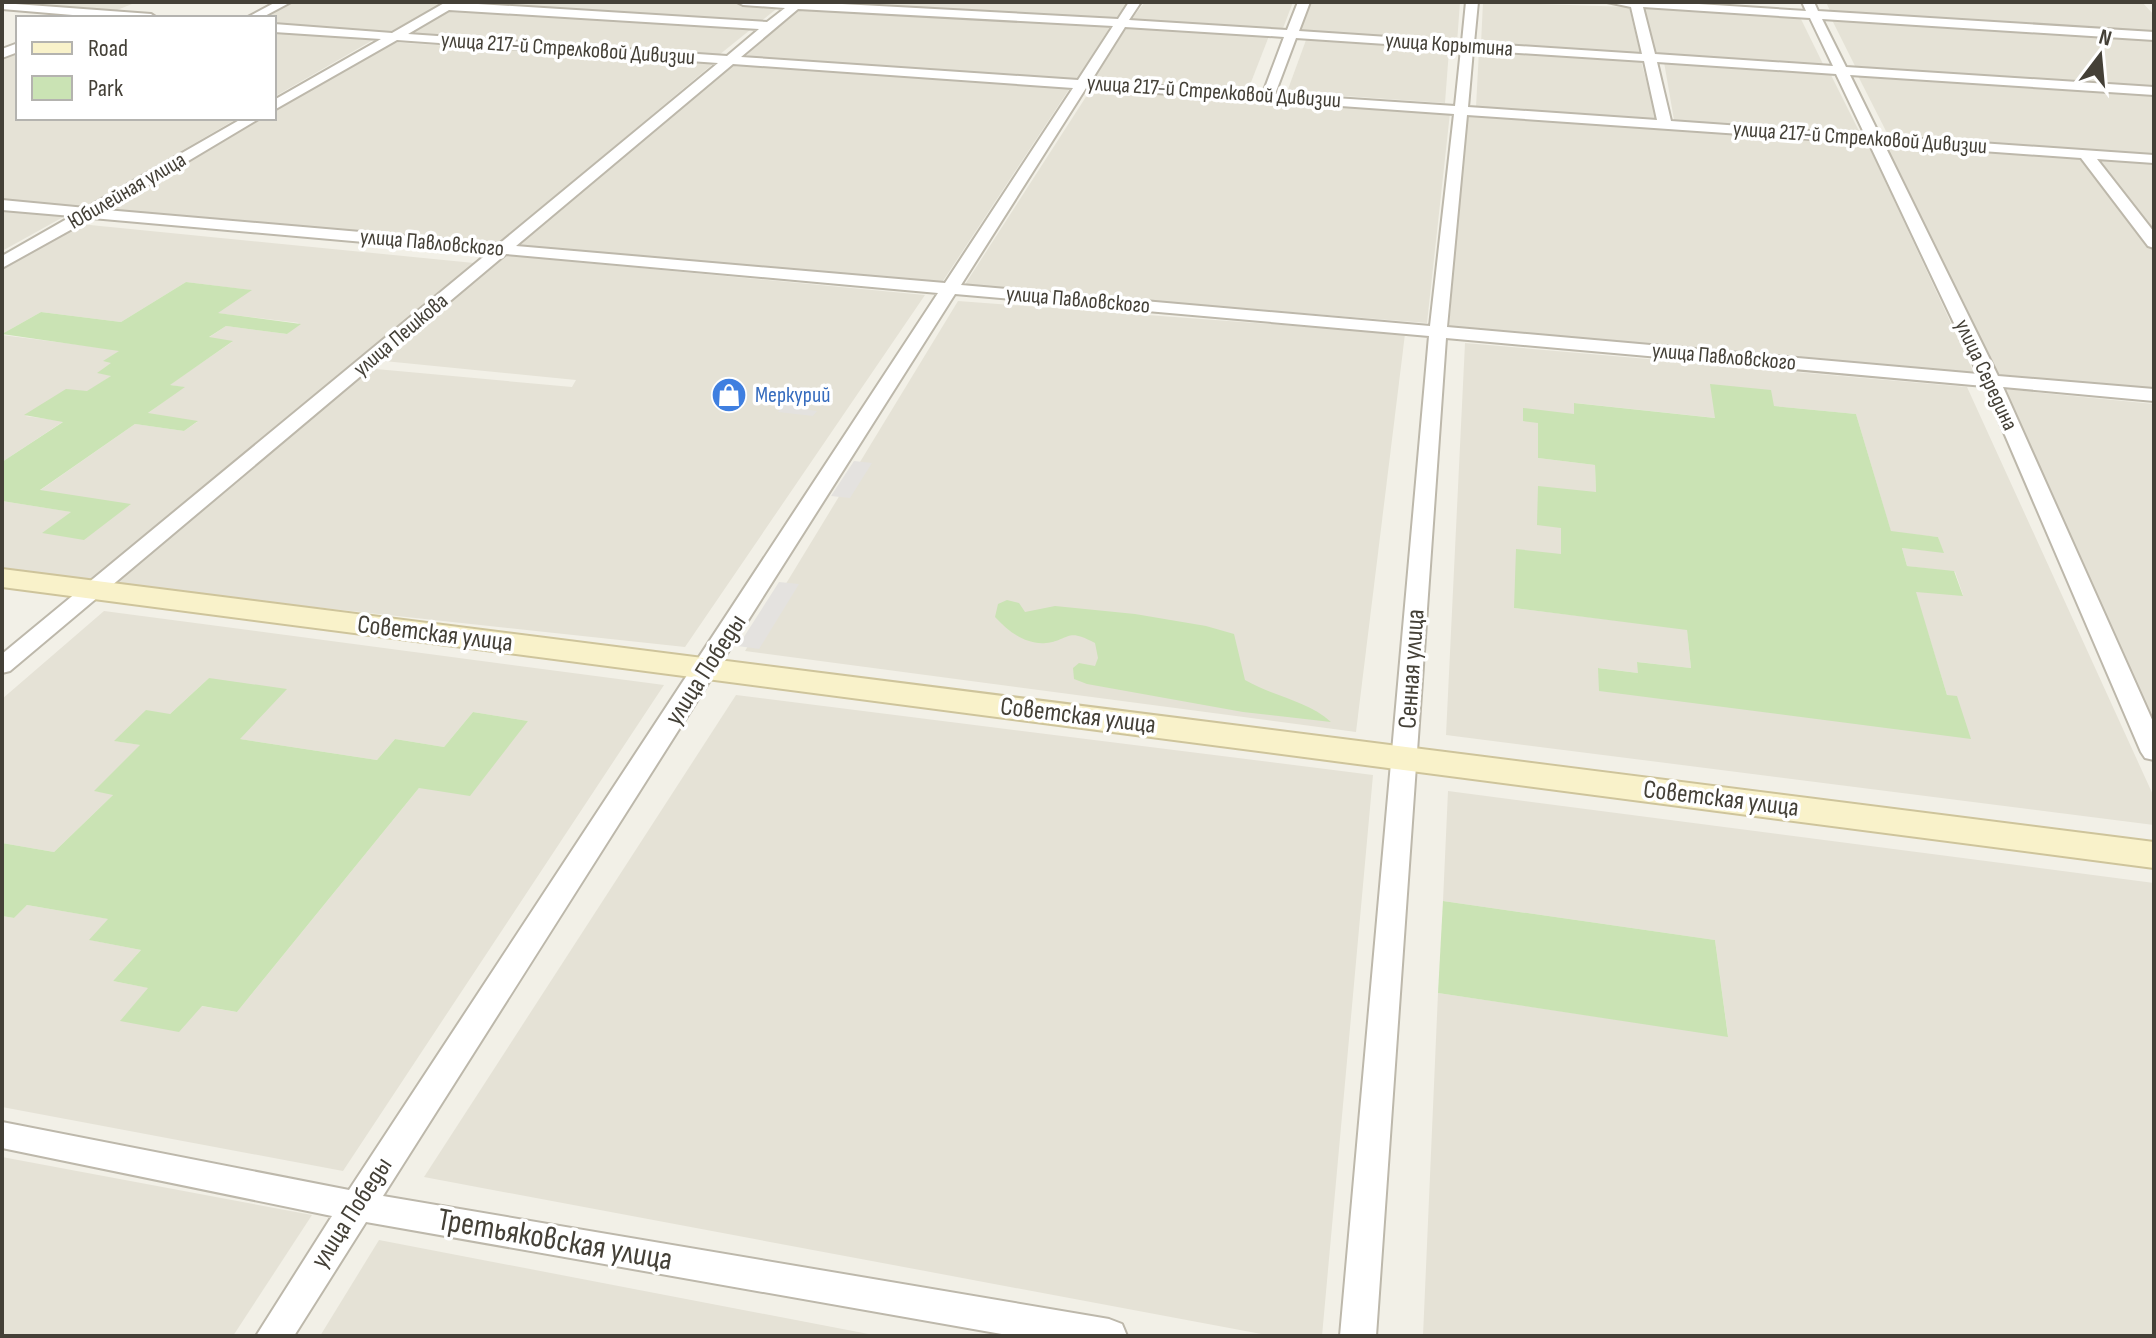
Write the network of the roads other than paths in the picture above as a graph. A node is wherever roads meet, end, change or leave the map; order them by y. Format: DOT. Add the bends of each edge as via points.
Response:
graph roads {
  1 [pos="121,2"];
  2 [pos="285,2"];
  3 [pos="633,2"];
  4 [pos="743,2"];
  5 [pos="1135,2"];
  6 [pos="1304,2"];
  7 [pos="1472,2"];
  8 [pos="1613,2"];
  9 [pos="1636,3"];
  10 [pos="450,4"];
  11 [pos="797,4"];
  12 [pos="2,6"];
  13 [pos="1810,8"];
  14 [pos="89,16"];
  15 [pos="256,16"];
  16 [pos="613,17"];
  17 [pos="1121,23"];
  18 [pos="769,26"];
  19 [pos="276,28"];
  20 [pos="1292,35"];
  21 [pos="2154,36"];
  22 [pos="391,37"];
  23 [pos="1469,47"];
  24 [pos="1648,58"];
  25 [pos="728,60"];
  26 [pos="1841,69"];
  27 [pos="1085,83"];
  28 [pos="2154,91"];
  29 [pos="1268,96"];
  30 [pos="276,105"];
  31 [pos="1459,110"];
  32 [pos="250,120"];
  33 [pos="1665,124"];
  34 [pos="1871,138"];
  35 [pos="2085,154"];
  36 [pos="2154,159"];
  37 [pos="2,205"];
  38 [pos="90,213"];
  39 [pos="2154,243"];
  40 [pos="504,250"];
  41 [pos="4,261"];
  42 [pos="950,289"];
  43 [pos="1438,331"];
  44 [pos="1991,381"];
  45 [pos="2154,395"];
  46 [pos="2,578"];
  47 [pos="92,590"];
  48 [pos="2,666"];
  49 [pos="707,669"];
  50 [pos="2154,752"];
  51 [pos="1405,758"];
  52 [pos="2154,855"];
  53 [pos="2,1135"];
  54 [pos="356,1206"];
  55 [pos="274,1336"];
  56 [pos="1109,1336"];
  57 [pos="1358,1336"];
  1 -- 14 [label="street"];
  2 -- 15 [label="street"];
  3 -- 16 [label="street"];
  4 -- 11 [label="street, улица Корытина"];
  5 -- 17 [label="street, улица Победы"];
  6 -- 20 [label="street"];
  7 -- 23 [label="street, Сенная улица"];
  8 -- 9 [label="street"];
  9 -- 13 [label="street"];
  9 -- 24 [label="street"];
  10 -- 16 [label="street"];
  10 -- 22 [label="street"];
  11 -- 17 [label="street, улица Корытина"];
  11 -- 18 [label="street, улица Пешкова"];
  12 -- 14 [label="street"];
  13 -- 21 [label="street"];
  13 -- 26 [label="street, улица Середина"];
  16 -- 18 [label="street"];
  17 -- 20 [label="street, улица Корытина"];
  17 -- 27 [label="street, улица Победы"];
  18 -- 25 [label="street, улица Пешкова"];
  19 -- 22 [label="street, улица 217-й Стрелковой Дивизии"];
  20 -- 23 [label="street, улица Корытина"];
  20 -- 29 [label="street"];
  22 -- 25 [label="street, улица 217-й Стрелковой Дивизии"];
  22 -- 30 [label="street"];
  23 -- 24 [label="street, улица Корытина"];
  23 -- 31 [label="street, Сенная улица"];
  24 -- 26 [label="street, улица Корытина"];
  24 -- 33 [label="street"];
  25 -- 27 [label="street, улица 217-й Стрелковой Дивизии"];
  25 -- 40 [label="street, улица Пешкова"];
  26 -- 28 [label="street, улица Корытина"];
  26 -- 34 [label="street, улица Середина"];
  27 -- 29 [label="street, улица 217-й Стрелковой Дивизии"];
  27 -- 42 [label="street, улица Победы"];
  29 -- 31 [label="street, улица 217-й Стрелковой Дивизии"];
  31 -- 33 [label="street, улица 217-й Стрелковой Дивизии"];
  31 -- 43 [label="street, Сенная улица"];
  32 -- 38 [label="street, Юбилейная улица"];
  33 -- 34 [label="street, улица 217-й Стрелковой Дивизии"];
  34 -- 35 [label="street, улица 217-й Стрелковой Дивизии"];
  34 -- 44 [label="street, улица Середина"];
  35 -- 36 [label="street, улица 217-й Стрелковой Дивизии"];
  35 -- 39 [label="street"];
  37 -- 38 [label="street, улица Павловского"];
  38 -- 40 [label="street, улица Павловского"];
  38 -- 41 [label="street, Юбилейная улица"];
  40 -- 42 [label="street, улица Павловского"];
  40 -- 47 [label="street, улица Пешкова"];
  42 -- 43 [label="street, улица Павловского"];
  42 -- 49 [label="street, улица Победы"];
  43 -- 44 [label="street, улица Павловского"];
  43 -- 51 [label="street, Сенная улица"];
  44 -- 45 [label="street, улица Павловского"];
  44 -- 50 [label="street, улица Середина"];
  46 -- 47 [label="street, Советская улица"];
  47 -- 48 [label="street, улица Пешкова"];
  47 -- 49 [label="street, Советская улица"];
  49 -- 51 [label="street, Советская улица"];
  49 -- 54 [label="street, улица Победы"];
  51 -- 52 [label="street, Советская улица"];
  51 -- 57 [label="street, Сенная улица"];
  53 -- 54 [label="street, Третьяковская улица"];
  54 -- 55 [label="street, улица Победы"];
  54 -- 56 [label="street, Третьяковская улица"];
}
